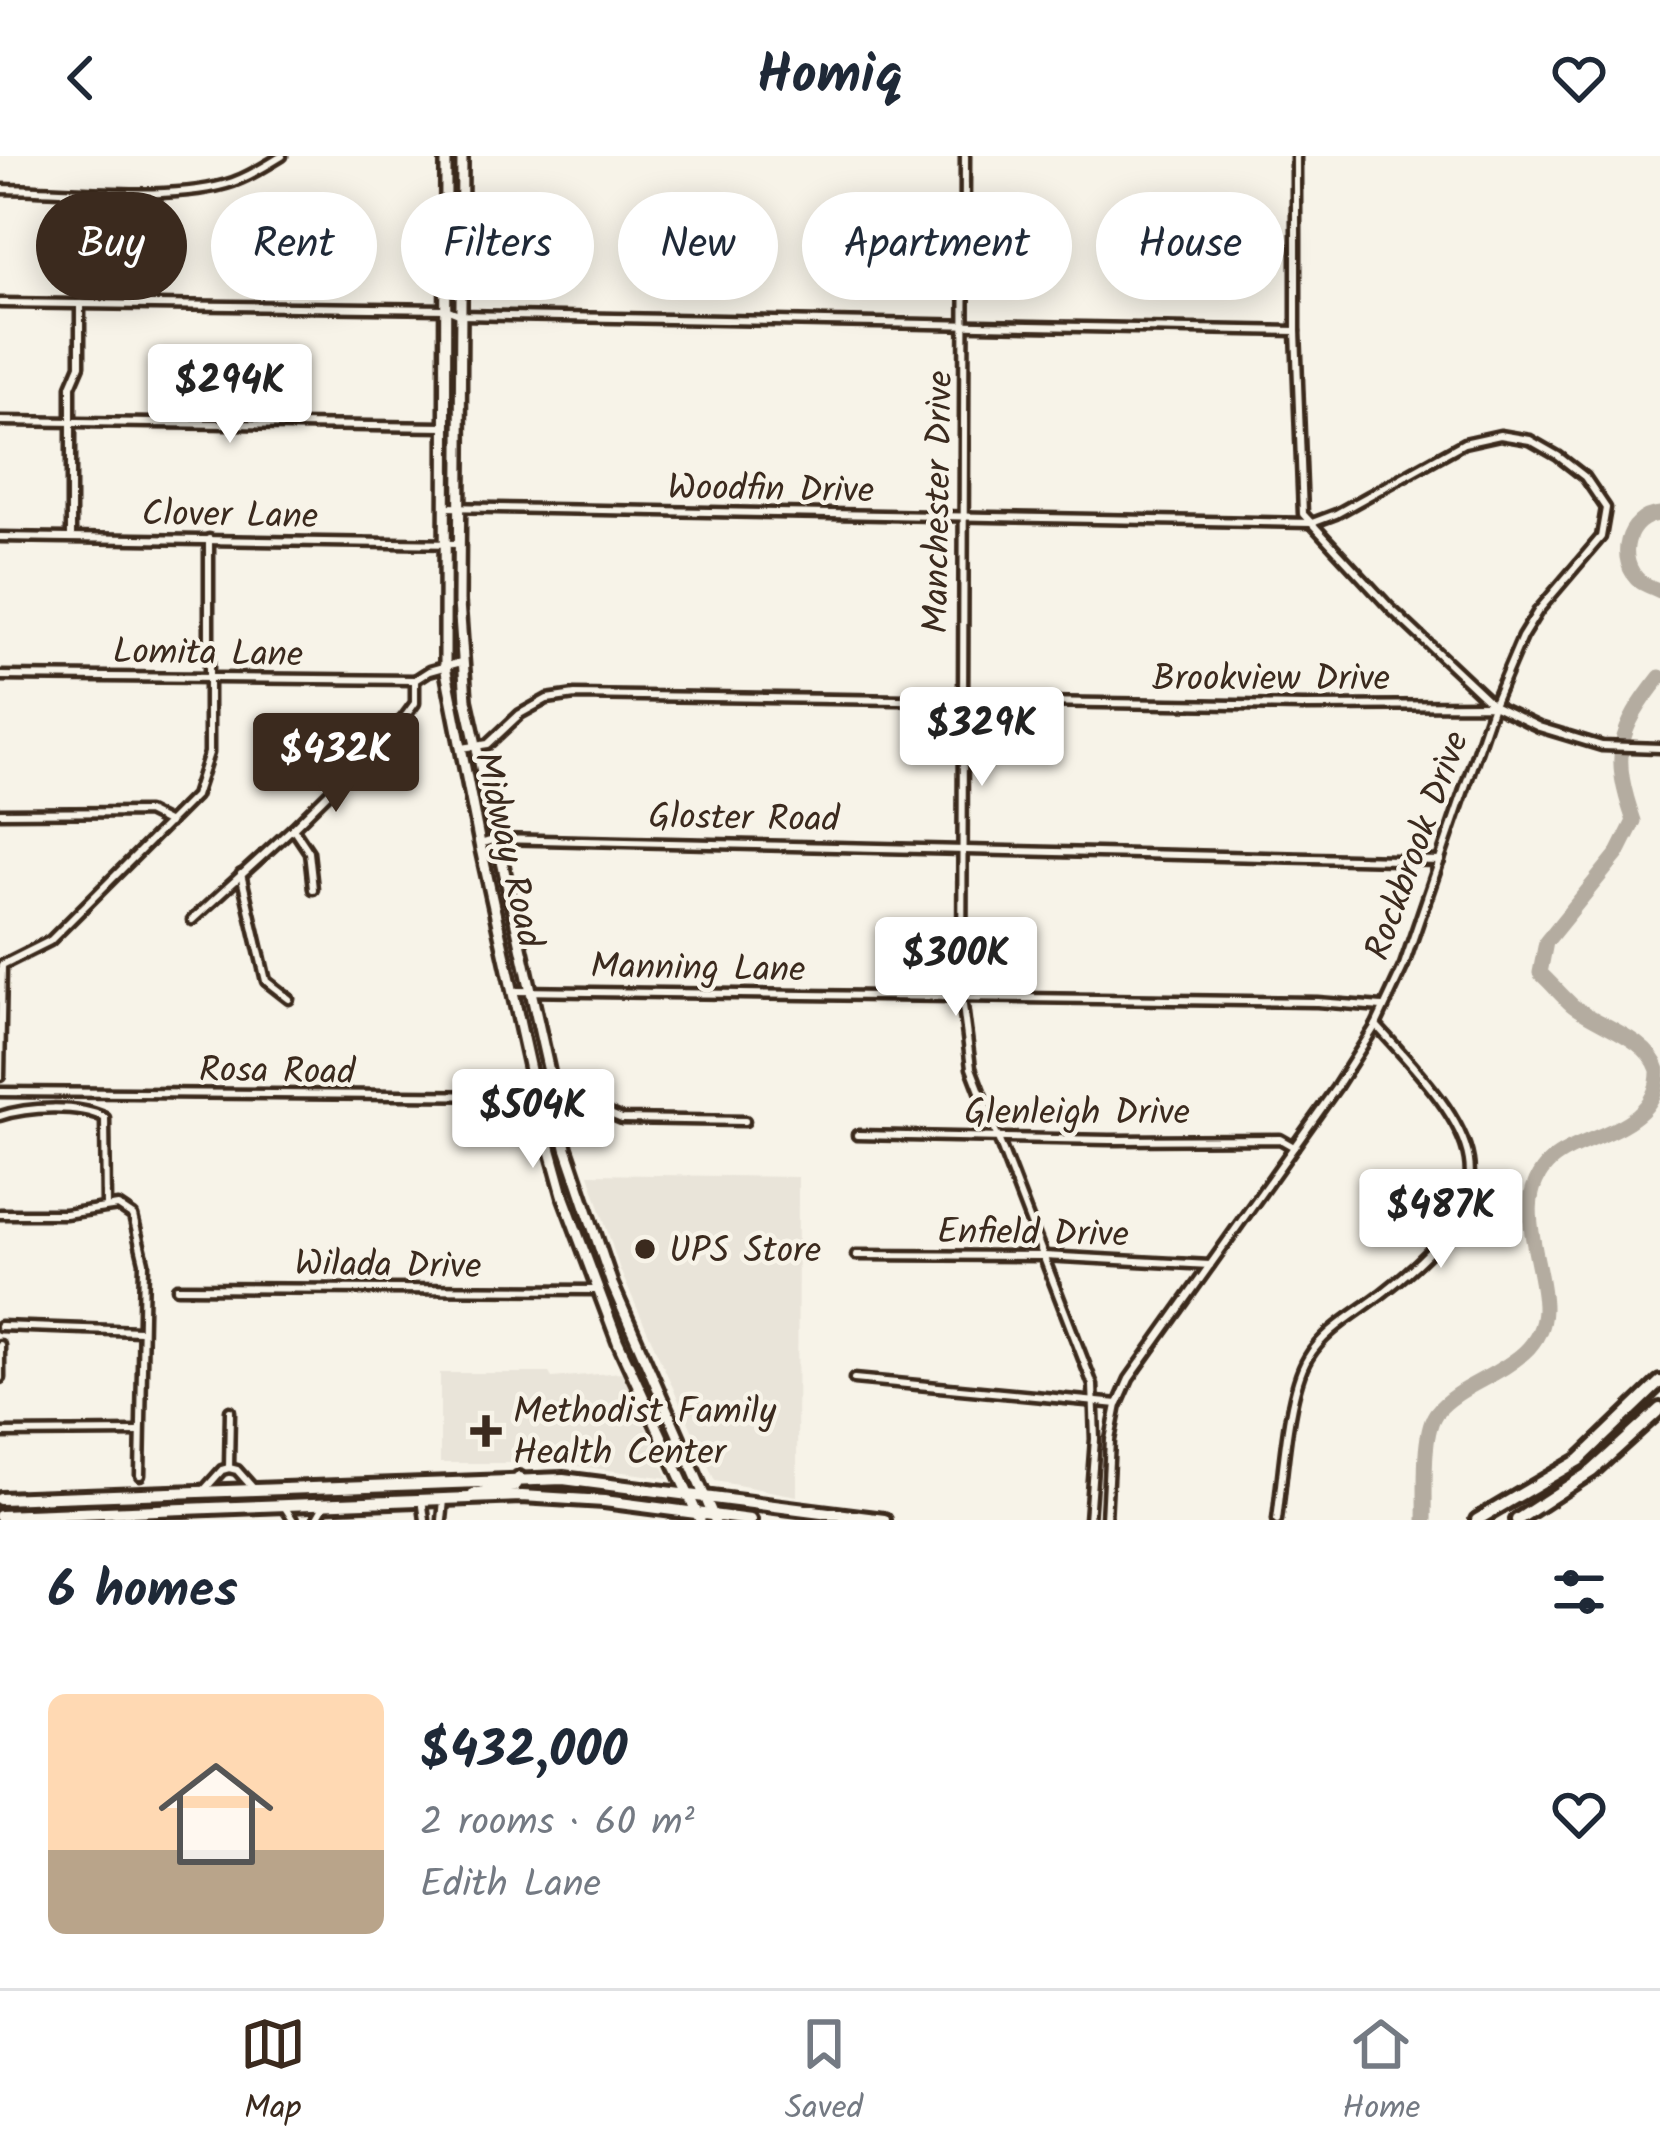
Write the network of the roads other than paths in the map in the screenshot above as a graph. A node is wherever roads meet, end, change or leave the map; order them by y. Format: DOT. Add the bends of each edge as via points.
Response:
graph roads {
  1 [pos="282,156"];
  2 [pos="446,156"];
  3 [pos="462,156"];
  4 [pos="965,156"];
  5 [pos="1296,156"];
  6 [pos="0,189"];
  7 [pos="0,304"];
  8 [pos="80,304"];
  9 [pos="446,309"];
  10 [pos="461,315"];
  11 [pos="965,325"];
  12 [pos="1296,331"];
  13 [pos="0,422"];
  14 [pos="71,423"];
  15 [pos="445,427"];
  16 [pos="461,427"];
  17 [pos="445,507"];
  18 [pos="459,507"];
  19 [pos="963,518"];
  20 [pos="1312,523"];
  21 [pos="0,536"];
  22 [pos="71,537"];
  23 [pos="209,539"];
  24 [pos="445,544"];
  25 [pos="459,544"];
  26 [pos="463,662"];
  27 [pos="445,666"];
  28 [pos="0,676"];
  29 [pos="210,678"];
  30 [pos="415,680"];
  31 [pos="962,700"];
  32 [pos="1493,705"];
  33 [pos="478,745"];
  34 [pos="1660,748"];
  35 [pos="459,749"];
  36 [pos="0,813"];
  37 [pos="169,823"];
  38 [pos="293,828"];
  39 [pos="496,839"];
  40 [pos="480,844"];
  41 [pos="961,850"];
  42 [pos="1440,861"];
  43 [pos="242,874"];
  44 [pos="314,889"];
  45 [pos="192,920"];
  46 [pos="1,963"];
  47 [pos="531,990"];
  48 [pos="516,991"];
  49 [pos="962,998"];
  50 [pos="289,999"];
  51 [pos="1382,1007"];
  52 [pos="1376,1025"];
  53 [pos="0,1076"];
  54 [pos="0,1092"];
  55 [pos="536,1097"];
  56 [pos="553,1098"];
  57 [pos="0,1116"];
  58 [pos="745,1121"];
  59 [pos="857,1135"];
  60 [pos="998,1139"];
  61 [pos="1294,1147"];
  62 [pos="106,1206"];
  63 [pos="0,1214"];
  64 [pos="856,1255"];
  65 [pos="1044,1256"];
  66 [pos="1210,1265"];
  67 [pos="612,1284"];
  68 [pos="177,1288"];
  69 [pos="597,1290"];
  70 [pos="0,1327"];
  71 [pos="142,1331"];
  72 [pos="0,1345"];
  73 [pos="650,1370"];
  74 [pos="634,1377"];
  75 [pos="0,1378"];
  76 [pos="854,1379"];
  77 [pos="1660,1382"];
  78 [pos="1096,1401"];
  79 [pos="1118,1404"];
  80 [pos="1660,1409"];
  81 [pos="230,1411"];
  82 [pos="0,1432"];
  83 [pos="141,1432"];
  84 [pos="229,1468"];
  85 [pos="140,1475"];
  86 [pos="519,1478"];
  87 [pos="422,1482"];
  88 [pos="254,1490"];
  89 [pos="203,1491"];
  90 [pos="689,1493"];
  91 [pos="1528,1493"];
  92 [pos="706,1496"];
  93 [pos="444,1498"];
  94 [pos="465,1498"];
  95 [pos="0,1499"];
  96 [pos="422,1499"];
  97 [pos="325,1504"];
  98 [pos="284,1506"];
  99 [pos="1540,1515"];
  100 [pos="0,1516"];
  101 [pos="105,1516"];
  102 [pos="124,1516"];
  103 [pos="699,1516"];
  104 [pos="714,1518"];
  105 [pos="293,1520"];
  106 [pos="316,1520"];
  107 [pos="424,1520"];
  108 [pos="442,1520"];
  109 [pos="750,1520"];
  110 [pos="884,1520"];
  111 [pos="1089,1520"];
  112 [pos="1106,1520"];
  113 [pos="1276,1520"];
  114 [pos="1478,1520"];
  115 [pos="1516,1520"];
  1 -- 6 [label="street" via="207,188"];
  2 -- 9 [label="main road, Midway Road"];
  3 -- 10 [label="main road, Midway Road"];
  4 -- 11 [label="street, Manchester Drive"];
  5 -- 12 [label="street, Rockbrook Drive"];
  7 -- 8 [label="street"];
  8 -- 9 [label="street"];
  8 -- 14 [label="street"];
  9 -- 10 [label="street"];
  9 -- 15 [label="main road, Midway Road"];
  10 -- 11 [label="street"];
  10 -- 16 [label="main road, Midway Road"];
  11 -- 12 [label="street"];
  11 -- 19 [label="street, Manchester Drive"];
  12 -- 20 [label="street, Rockbrook Drive" via="1300,508"];
  13 -- 14 [label="street"];
  14 -- 15 [label="street"];
  14 -- 22 [label="street"];
  15 -- 16 [label="street"];
  15 -- 17 [label="main road, Midway Road"];
  16 -- 18 [label="main road, Midway Road"];
  17 -- 18 [label="street, Woodfin Drive"];
  17 -- 24 [label="main road, Midway Road"];
  18 -- 19 [label="street, Woodfin Drive"];
  18 -- 25 [label="main road, Midway Road"];
  19 -- 20 [label="street, Woodfin Drive"];
  19 -- 31 [label="street, Manchester Drive"];
  20 -- 32 [label="street, Rockbrook Drive"];
  20 -- 32 [label="street" via="1483,436 1530,440 1585,477 1606,508 1601,537 1538,611"];
  21 -- 22 [label="street, Clover Lane"];
  22 -- 23 [label="street, Clover Lane"];
  23 -- 24 [label="street, Clover Lane"];
  23 -- 29 [label="street"];
  24 -- 25 [label="street, Clover Lane"];
  24 -- 27 [label="main road, Midway Road"];
  25 -- 26 [label="main road, Midway Road"];
  26 -- 27 [label="street"];
  26 -- 33 [label="main road, Midway Road"];
  27 -- 30 [label="street"];
  27 -- 35 [label="main road, Midway Road"];
  28 -- 29 [label="street, Lomita Lane"];
  29 -- 30 [label="street, Lomita Lane"];
  29 -- 37 [label="street" via="202,779"];
  30 -- 38 [label="street" via="415,703 404,718"];
  31 -- 32 [label="street, Brookview Drive"];
  31 -- 33 [label="street, Brookview Drive" via="559,696"];
  31 -- 41 [label="street, Manchester Drive"];
  32 -- 34 [label="street, Brookview Drive" via="1577,738"];
  32 -- 42 [label="street, Rockbrook Drive"];
  33 -- 35 [label="street, Brookview Drive"];
  33 -- 39 [label="main road, Midway Road"];
  35 -- 40 [label="main road, Midway Road"];
  36 -- 37 [label="street" via="147,812"];
  37 -- 46 [label="street" via="50,941"];
  38 -- 43 [label="street"];
  38 -- 44 [label="street" via="309,852"];
  39 -- 40 [label="street, Gloster Road"];
  39 -- 41 [label="street, Gloster Road"];
  39 -- 47 [label="main road, Midway Road"];
  40 -- 48 [label="main road, Midway Road"];
  41 -- 42 [label="street, Gloster Road"];
  41 -- 49 [label="street, Manchester Drive"];
  42 -- 51 [label="street, Rockbrook Drive"];
  43 -- 45 [label="street"];
  43 -- 50 [label="street" via="266,981"];
  46 -- 53 [label="street"];
  47 -- 48 [label="street, Manning Lane"];
  47 -- 49 [label="street, Manning Lane"];
  47 -- 56 [label="main road, Midway Road"];
  48 -- 55 [label="main road, Midway Road"];
  49 -- 51 [label="street, Manning Lane"];
  49 -- 60 [label="street, Manchester Drive" via="971,1067"];
  51 -- 52 [label="street, Rockbrook Drive"];
  52 -- 61 [label="street, Rockbrook Drive"];
  52 -- 113 [label="street" via="1461,1132 1471,1159 1468,1189 1440,1244 1306,1360"];
  54 -- 55 [label="street, Rosa Road"];
  55 -- 56 [label="street, Rosa Road"];
  55 -- 69 [label="main road, Midway Road"];
  56 -- 58 [label="street, Rosa Road" via="622,1120"];
  56 -- 67 [label="main road, Midway Road"];
  57 -- 62 [label="street" via="64,1111 105,1118"];
  59 -- 60 [label="street, Glenleigh Drive"];
  60 -- 61 [label="street, Glenleigh Drive" via="1280,1139"];
  60 -- 65 [label="street, Manchester Drive"];
  61 -- 66 [label="street, Rockbrook Drive"];
  62 -- 63 [label="street"];
  62 -- 71 [label="street" via="128,1210 135,1223 144,1262"];
  64 -- 65 [label="street, Enfield Drive"];
  65 -- 66 [label="street, Enfield Drive"];
  65 -- 78 [label="street, Manchester Drive"];
  66 -- 79 [label="street, Rockbrook Drive"];
  67 -- 69 [label="main road"];
  67 -- 73 [label="main road, Midway Road"];
  68 -- 69 [label="street, Wilada Drive"];
  69 -- 74 [label="main road, Midway Road"];
  70 -- 71 [label="street"];
  71 -- 83 [label="street"];
  72 -- 75 [label="street"];
  73 -- 74 [label="main road"];
  73 -- 92 [label="main road, Midway Road"];
  74 -- 90 [label="main road, Midway Road"];
  76 -- 78 [label="street"];
  77 -- 91 [label="main road" via="1579,1460"];
  78 -- 79 [label="street"];
  78 -- 111 [label="street"];
  79 -- 112 [label="street, Rockbrook Drive"];
  80 -- 99 [label="main road"];
  81 -- 84 [label="street"];
  82 -- 83 [label="street"];
  83 -- 85 [label="street"];
  84 -- 88 [label="street"];
  84 -- 89 [label="street"];
  86 -- 87 [label="main road"];
  86 -- 90 [label="main road"];
  86 -- 94 [label="main road"];
  87 -- 88 [label="main road"];
  87 -- 96 [label="main road"];
  88 -- 89 [label="main road"];
  89 -- 95 [label="main road"];
  90 -- 92 [label="main road"];
  90 -- 103 [label="main road, Midway Road"];
  91 -- 99 [label="main road"];
  91 -- 114 [label="main road"];
  92 -- 104 [label="main road, Midway Road"];
  92 -- 110 [label="main road"];
  93 -- 94 [label="main road"];
  93 -- 96 [label="main road"];
  93 -- 108 [label="street"];
  94 -- 103 [label="main road" via="562,1497"];
  96 -- 97 [label="main road"];
  96 -- 107 [label="street"];
  97 -- 98 [label="main road"];
  97 -- 106 [label="street"];
  98 -- 102 [label="main road"];
  98 -- 105 [label="street"];
  99 -- 115 [label="main road"];
  100 -- 101 [label="main road"];
  101 -- 102 [label="main road"];
  103 -- 104 [label="main road"];
  104 -- 109 [label="main road"];
}
